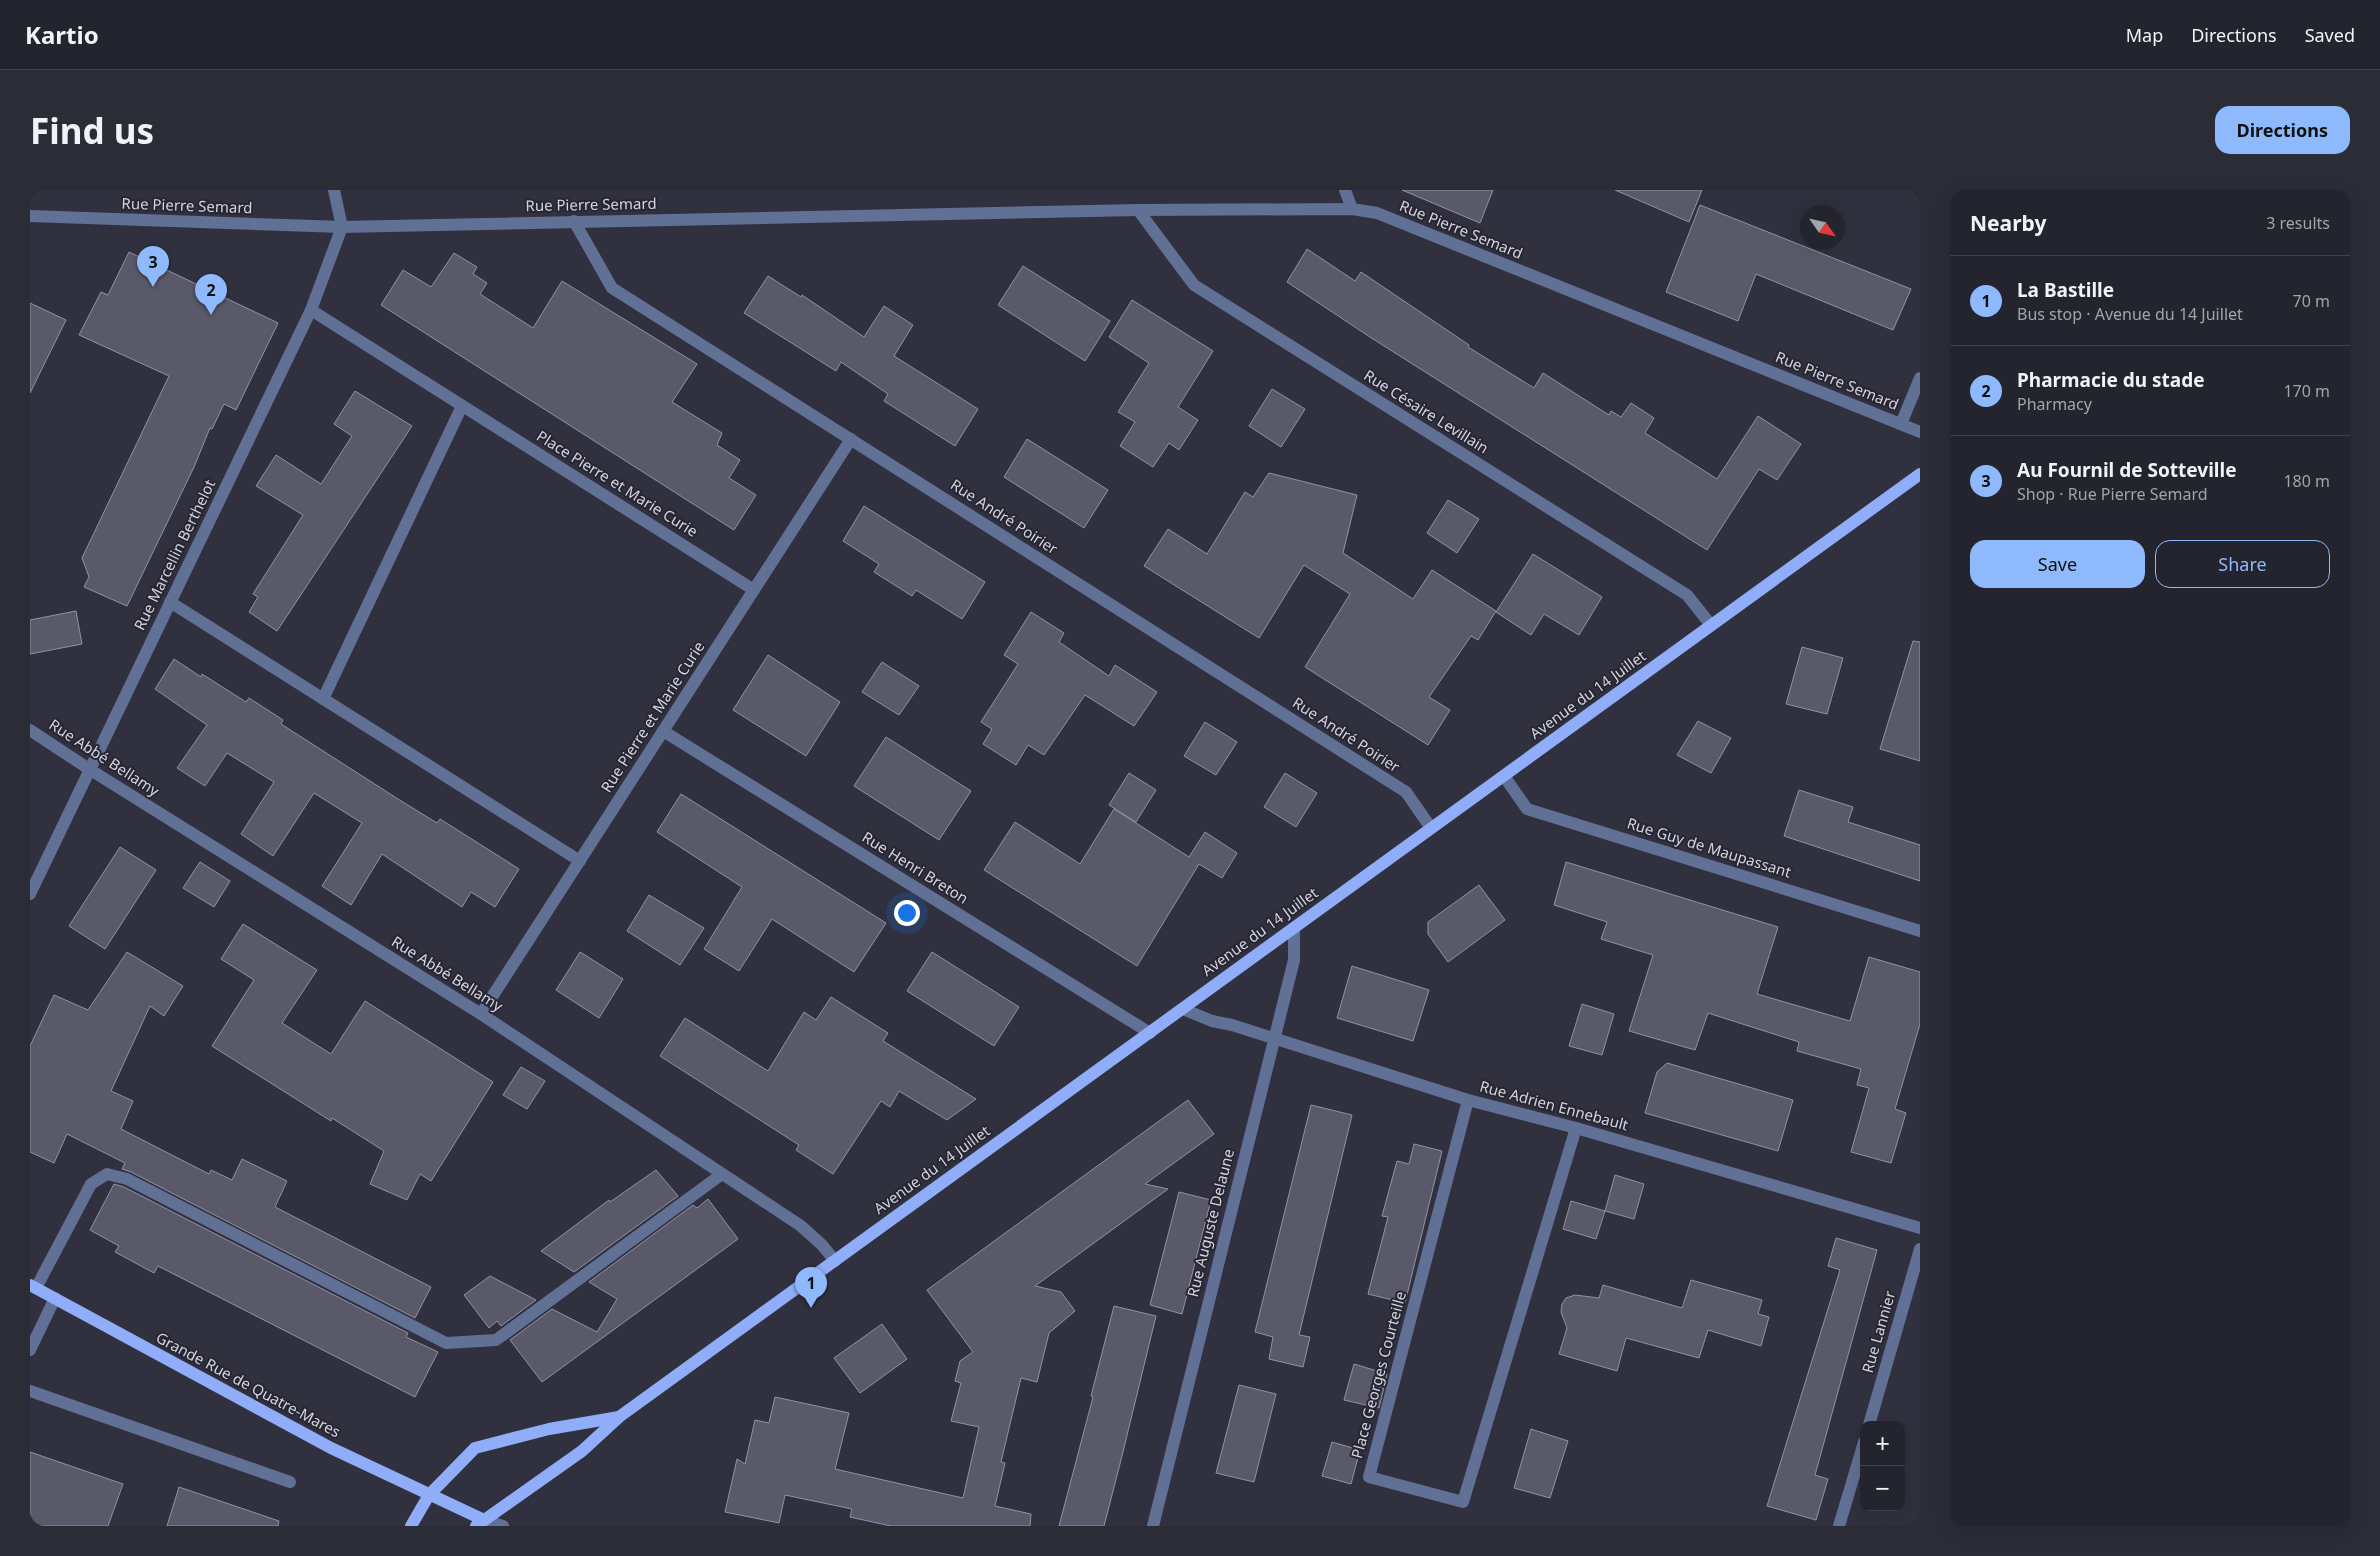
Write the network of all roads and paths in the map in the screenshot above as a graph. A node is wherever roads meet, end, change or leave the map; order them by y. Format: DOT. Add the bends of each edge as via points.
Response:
graph roads {
  1 [pos="334,190"];
  2 [pos="1345,190"];
  3 [pos="1352,209"];
  4 [pos="1138,210"];
  5 [pos="30,216"];
  6 [pos="574,221"];
  7 [pos="342,228"];
  8 [pos="311,310"];
  9 [pos="1920,378"];
  10 [pos="462,406"];
  11 [pos="1902,424"];
  12 [pos="1920,432"];
  13 [pos="851,439"];
  14 [pos="1920,474"];
  15 [pos="754,590"];
  16 [pos="170,602"];
  17 [pos="1711,625"];
  18 [pos="323,699"];
  19 [pos="30,730"];
  20 [pos="663,731"];
  21 [pos="90,769"];
  22 [pos="1504,776"];
  23 [pos="1431,828"];
  24 [pos="580,860"];
  25 [pos="30,894"];
  26 [pos="1294,928"];
  27 [pos="1920,931"];
  28 [pos="1183,1008"];
  29 [pos="481,1014"];
  30 [pos="1150,1032"];
  31 [pos="1273,1039"];
  32 [pos="1468,1100"];
  33 [pos="1576,1128"];
  34 [pos="722,1174"];
  35 [pos="1920,1228"];
  36 [pos="1920,1249"];
  37 [pos="835,1261"];
  38 [pos="33,1286"];
  39 [pos="55,1298"];
  40 [pos="30,1350"];
  41 [pos="30,1391"];
  42 [pos="619,1417"];
  43 [pos="1870,1421"];
  44 [pos="1860,1455"];
  45 [pos="290,1482"];
  46 [pos="429,1495"];
  47 [pos="480,1523"];
  48 [pos="412,1526"];
  49 [pos="503,1526"];
  50 [pos="1153,1526"];
  51 [pos="1839,1526"];
  1 -- 7 [label="street"];
  2 -- 3 [label="street"];
  3 -- 4 [label="street, Rue Pierre Semard"];
  3 -- 11 [label="street, Rue Pierre Semard" via="1377,213"];
  4 -- 6 [label="street, Rue Pierre Semard"];
  4 -- 17 [label="street, Rue Césaire Levillain" via="1194,285 1687,596"];
  5 -- 7 [label="street, Rue Pierre Semard"];
  6 -- 7 [label="street, Rue Pierre Semard"];
  6 -- 13 [label="street, Rue André Poirier" via="612,288"];
  7 -- 8 [label="street, Rue Marcellin Berthelot"];
  8 -- 10 [label="street, Place Pierre et Marie Curie"];
  8 -- 16 [label="street, Rue Marcellin Berthelot"];
  9 -- 11 [label="street"];
  10 -- 15 [label="street, Place Pierre et Marie Curie"];
  10 -- 18 [label="street"];
  11 -- 12 [label="street, Rue Pierre Semard"];
  13 -- 15 [label="street, Rue Pierre et Marie Curie"];
  13 -- 23 [label="street, Rue André Poirier" via="1406,792"];
  14 -- 17 [label="main road, Avenue du 14 Juillet"];
  15 -- 20 [label="street, Rue Pierre et Marie Curie"];
  16 -- 18 [label="street"];
  16 -- 21 [label="street, Rue Marcellin Berthelot"];
  17 -- 22 [label="main road, Avenue du 14 Juillet"];
  18 -- 24 [label="street"];
  19 -- 21 [label="street, Rue Abbé Bellamy"];
  20 -- 24 [label="street, Rue Pierre et Marie Curie"];
  20 -- 30 [label="street, Rue Henri Breton"];
  21 -- 25 [label="street, Rue Marcellin Berthelot"];
  21 -- 29 [label="street, Rue Abbé Bellamy"];
  22 -- 23 [label="main road, Avenue du 14 Juillet"];
  22 -- 27 [label="street, Rue Guy de Maupassant" via="1527,809"];
  23 -- 26 [label="main road, Avenue du 14 Juillet"];
  24 -- 29 [label="street, Rue Pierre et Marie Curie"];
  26 -- 28 [label="main road, Avenue du 14 Juillet"];
  26 -- 31 [label="street, Rue Auguste Delaune" via="1294,960"];
  28 -- 30 [label="main road, Avenue du 14 Juillet"];
  28 -- 31 [label="street, Rue Adrien Ennebault" via="1212,1021"];
  29 -- 34 [label="street, Rue Abbé Bellamy"];
  30 -- 37 [label="main road, Avenue du 14 Juillet"];
  31 -- 32 [label="street, Rue Adrien Ennebault"];
  31 -- 50 [label="street, Rue Auguste Delaune"];
  32 -- 33 [label="street, Rue Adrien Ennebault"];
  32 -- 33 [label="street, Place Georges Courteille" via="1369,1477 1454,1500 1463,1502"];
  33 -- 35 [label="street, Rue Adrien Ennebault"];
  34 -- 37 [label="street, Rue Abbé Bellamy" via="801,1226"];
  34 -- 38 [label="street" via="496,1340 446,1344 127,1179 106,1174 91,1184"];
  36 -- 43 [label="street, Rue Lannier"];
  37 -- 42 [label="main road, Avenue du 14 Juillet"];
  38 -- 39 [label="main road, Grande Rue de Quatre-Mares"];
  39 -- 40 [label="street"];
  39 -- 46 [label="main road, Grande Rue de Quatre-Mares" via="331,1448"];
  41 -- 45 [label="street"];
  42 -- 46 [label="main road, Avenue du 14 Juillet" via="549,1429 475,1448"];
  42 -- 47 [label="main road, Avenue du 14 Juillet" via="582,1451"];
  44 -- 51 [label="street"];
  46 -- 47 [label="main road, Grande Rue de Quatre-Mares"];
  46 -- 48 [label="main road, Avenue du 14 Juillet"];
  47 -- 49 [label="street"];
}
